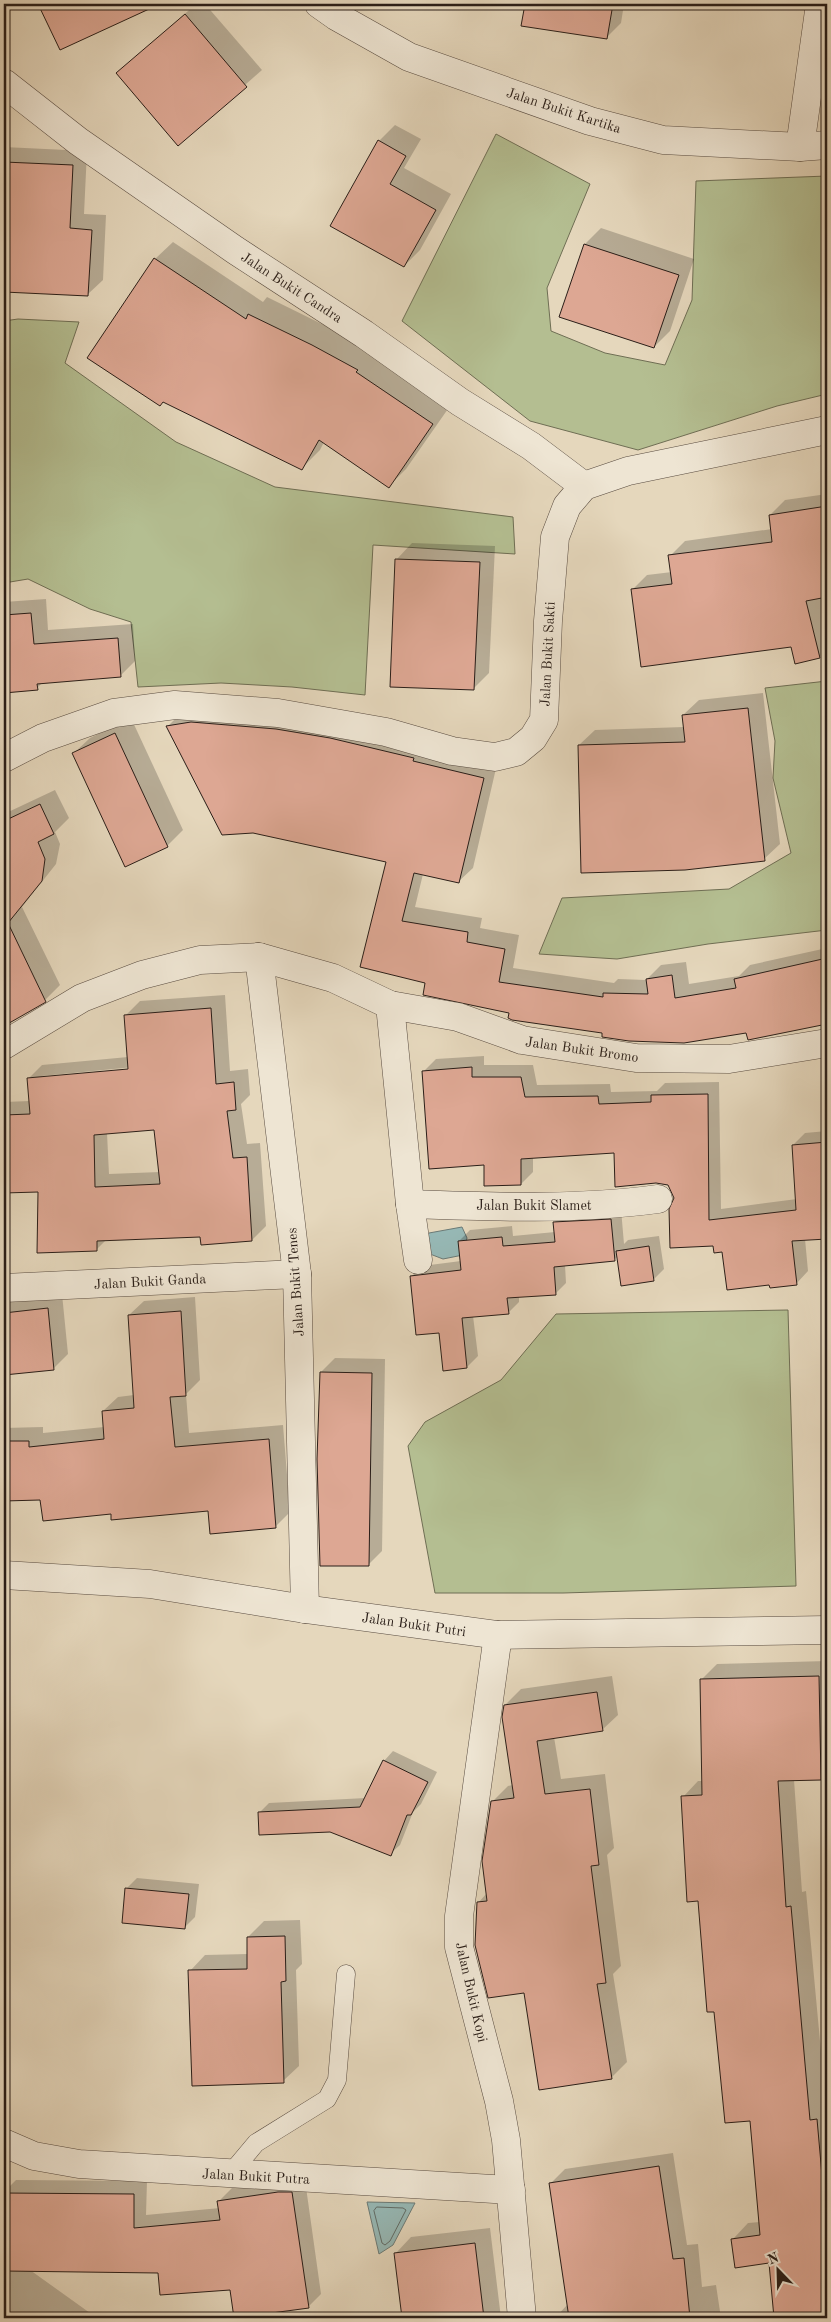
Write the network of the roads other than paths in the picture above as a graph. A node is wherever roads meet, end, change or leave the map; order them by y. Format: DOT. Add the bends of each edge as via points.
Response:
graph roads {
  1 [pos="319,4"];
  2 [pos="820,4"];
  3 [pos="4,83"];
  4 [pos="800,146"];
  5 [pos="827,146"];
  6 [pos="827,430"];
  7 [pos="584,486"];
  8 [pos="4,758"];
  9 [pos="259,957"];
  10 [pos="390,1004"];
  11 [pos="827,1043"];
  12 [pos="4,1045"];
  13 [pos="658,1199"];
  14 [pos="410,1204"];
  15 [pos="418,1260"];
  16 [pos="297,1274"];
  17 [pos="4,1288"];
  18 [pos="4,1576"];
  19 [pos="305,1609"];
  20 [pos="827,1630"];
  21 [pos="498,1635"];
  22 [pos="346,1974"];
  23 [pos="4,2144"];
  24 [pos="230,2174"];
  25 [pos="511,2190"];
  26 [pos="522,2318"];
  1 -- 4 [label="street, Jalan Bukit Kartika" via="409,57 590,122 663,140"];
  2 -- 4 [label="street"];
  3 -- 7 [label="street, Jalan Bukit Candra" via="78,141 460,402 530,446"];
  4 -- 5 [label="street, Jalan Bukit Kartika"];
  6 -- 7 [label="street" via="628,471"];
  7 -- 8 [label="street, Jalan Bukit Sakti" via="567,506 555,538 544,720 533,738 516,752 494,757 452,751 386,732 278,712 175,705 114,713 44,738"];
  9 -- 10 [label="street, Jalan Bukit Bromo" via="333,978"];
  9 -- 12 [label="street, Jalan Bukit Bromo" via="200,960 142,975 82,998"];
  9 -- 16 [label="street, Jalan Bukit Tenes"];
  10 -- 11 [label="street, Jalan Bukit Bromo" via="458,1017 522,1040 636,1058 729,1060"];
  10 -- 14 [label="street"];
  13 -- 14 [label="street, Jalan Bukit Slamet" via="616,1204 519,1207"];
  14 -- 15 [label="street"];
  16 -- 17 [label="street, Jalan Bukit Ganda"];
  16 -- 19 [label="street, Jalan Bukit Tenes"];
  18 -- 19 [label="street, Jalan Bukit Putri" via="150,1584"];
  19 -- 21 [label="street, Jalan Bukit Putri"];
  20 -- 21 [label="street, Jalan Bukit Putri"];
  21 -- 25 [label="street, Jalan Bukit Kopi" via="460,1916 459,1948 499,2101"];
  22 -- 24 [label="lane" via="337,2080 327,2099 256,2144"];
  23 -- 24 [label="street, Jalan Bukit Putra" via="34,2156 79,2164"];
  24 -- 25 [label="street, Jalan Bukit Putra"];
  25 -- 26 [label="street, Jalan Bukit Kopi"];
}
